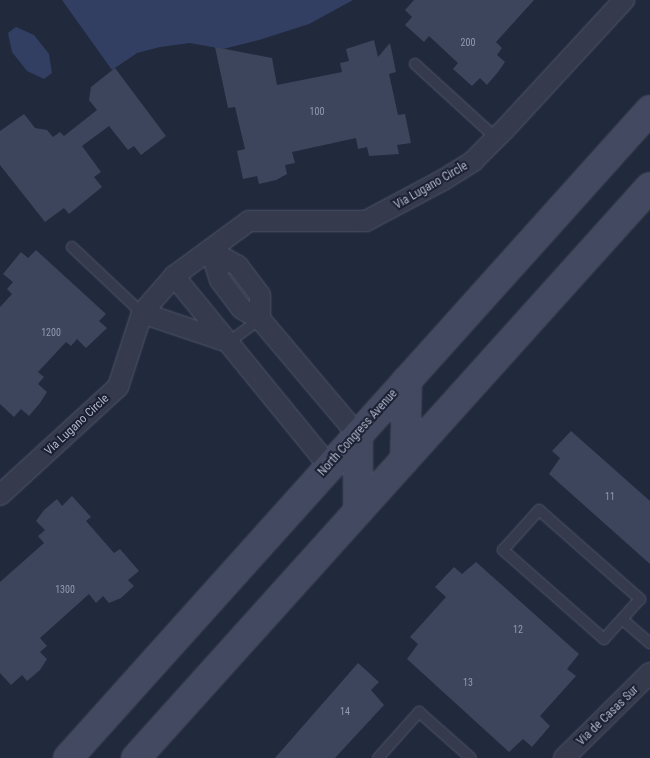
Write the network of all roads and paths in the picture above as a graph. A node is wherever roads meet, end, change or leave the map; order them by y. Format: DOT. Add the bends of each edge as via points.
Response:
graph roads {
  1 [pos="624,0"];
  2 [pos="415,64"];
  3 [pos="650,110"];
  4 [pos="496,138"];
  5 [pos="650,187"];
  6 [pos="72,247"];
  7 [pos="211,251"];
  8 [pos="174,276"];
  9 [pos="142,313"];
  10 [pos="260,319"];
  11 [pos="226,341"];
  12 [pos="407,380"];
  13 [pos="358,435"];
  14 [pos="405,459"];
  15 [pos="329,466"];
  16 [pos="0,495"];
  17 [pos="358,511"];
  18 [pos="622,619"];
  19 [pos="650,643"];
  20 [pos="650,673"];
  21 [pos="68,758"];
  22 [pos="136,758"];
  23 [pos="378,758"];
  24 [pos="471,758"];
  25 [pos="564,758"];
  1 -- 4 [label="street, Via Lugano Circle"];
  2 -- 4 [label="lane"];
  3 -- 12 [label="main road, North Congress Avenue"];
  4 -- 7 [label="street, Via Lugano Circle" via="473,161 366,221 249,221"];
  5 -- 14 [label="main road"];
  6 -- 9 [label="lane"];
  7 -- 8 [label="street, Via Lugano Circle"];
  7 -- 10 [label="street" via="232,260 260,295"];
  8 -- 9 [label="street, Via Lugano Circle"];
  8 -- 11 [label="street"];
  9 -- 11 [label="street"];
  9 -- 16 [label="street, Via Lugano Circle" via="118,387"];
  10 -- 11 [label="lane"];
  10 -- 13 [label="street"];
  11 -- 15 [label="street"];
  12 -- 13 [label="main road, North Congress Avenue"];
  12 -- 14 [label="main road"];
  13 -- 15 [label="main road, North Congress Avenue"];
  13 -- 17 [label="main road"];
  14 -- 17 [label="main road"];
  15 -- 21 [label="main road, North Congress Avenue"];
  17 -- 22 [label="main road"];
  18 -- 18 [label="lane" via="640,599 539,510 503,550 604,639"];
  18 -- 19 [label="lane"];
  20 -- 25 [label="street, Via de Casas Sur"];
  23 -- 24 [label="lane" via="419,712"];
}
